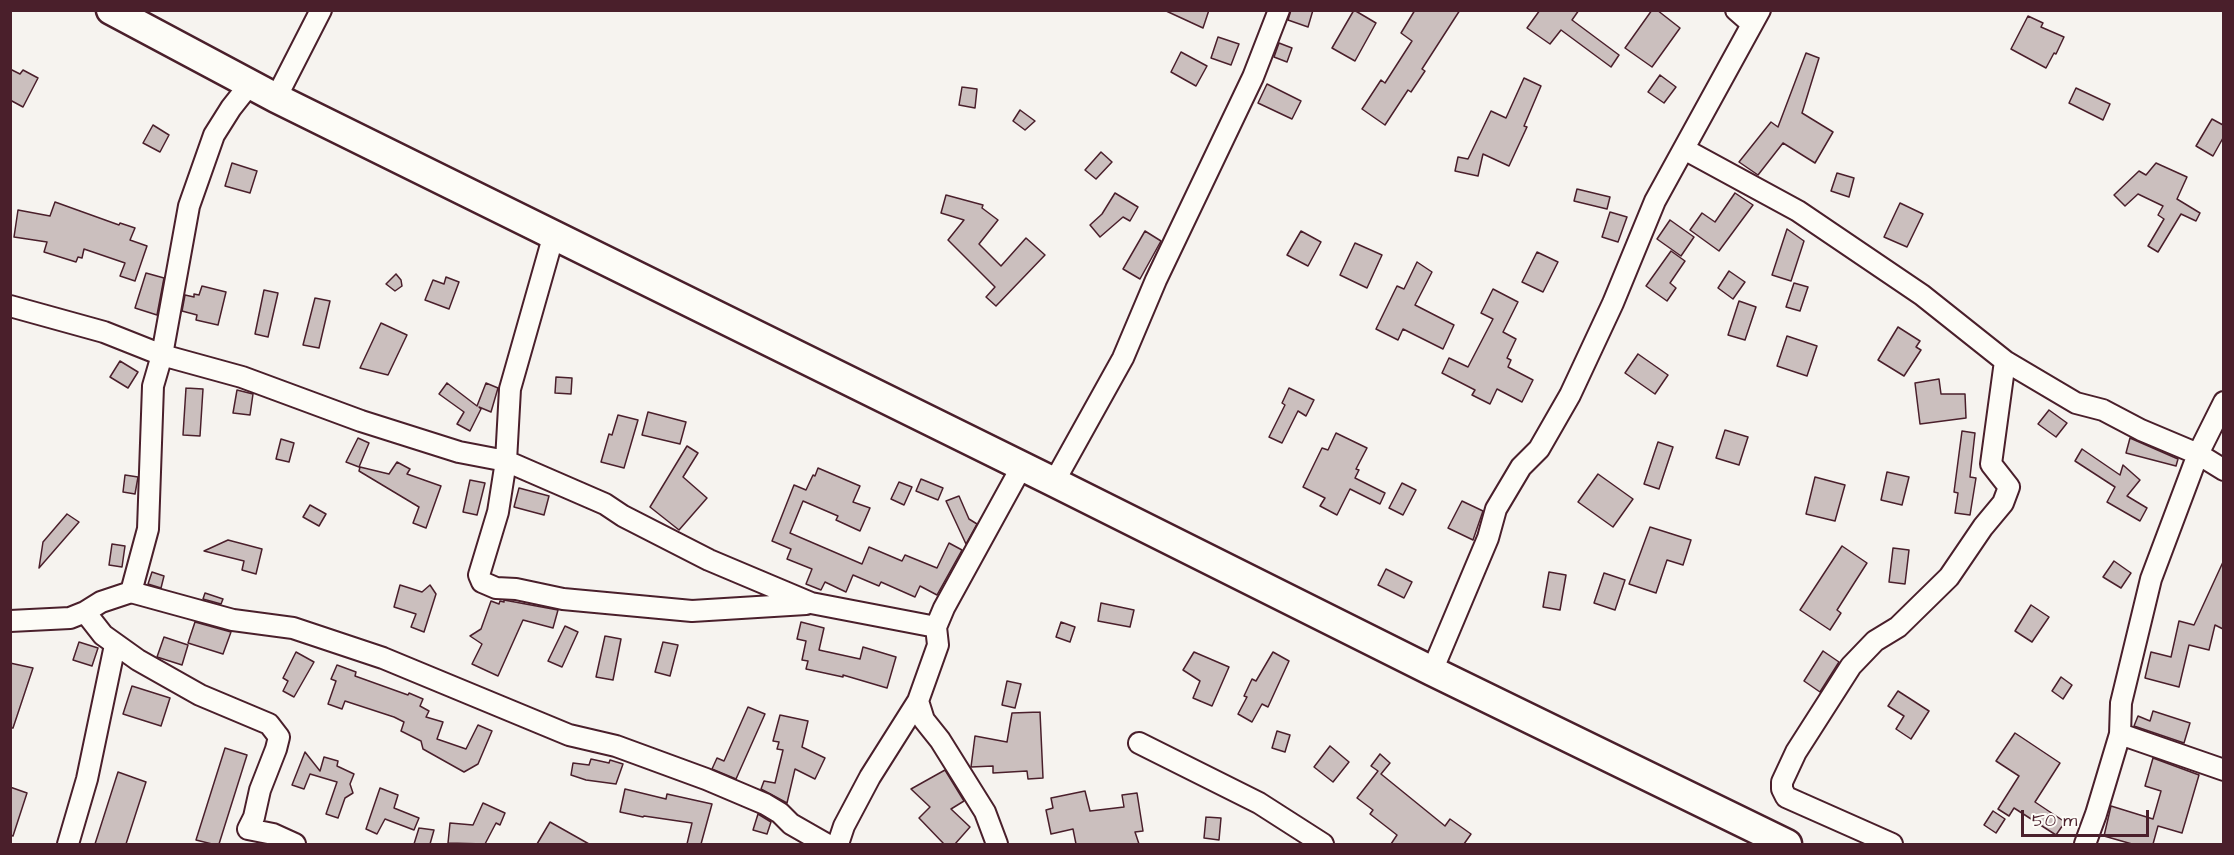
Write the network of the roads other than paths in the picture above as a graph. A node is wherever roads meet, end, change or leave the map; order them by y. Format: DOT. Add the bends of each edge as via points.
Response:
graph roads {
  1 [pos="111,10"];
  2 [pos="321,10"];
  3 [pos="1279,10"];
  4 [pos="1736,10"];
  5 [pos="1756,17"];
  6 [pos="250,84"];
  7 [pos="276,98"];
  8 [pos="1684,149"];
  9 [pos="554,234"];
  10 [pos="10,306"];
  11 [pos="162,356"];
  12 [pos="2005,361"];
  13 [pos="2223,402"];
  14 [pos="2198,454"];
  15 [pos="506,461"];
  16 [pos="1022,466"];
  17 [pos="2223,471"];
  18 [pos="1054,482"];
  19 [pos="131,592"];
  20 [pos="811,603"];
  21 [pos="86,612"];
  22 [pos="10,621"];
  23 [pos="936,627"];
  24 [pos="114,645"];
  25 [pos="1432,671"];
  26 [pos="918,701"];
  27 [pos="2120,734"];
  28 [pos="1139,743"];
  29 [pos="2223,770"];
  30 [pos="245,837"];
  31 [pos="68,844"];
  32 [pos="295,844"];
  33 [pos="826,844"];
  34 [pos="838,844"];
  35 [pos="997,844"];
  36 [pos="1323,844"];
  37 [pos="1787,844"];
  38 [pos="1892,844"];
  39 [pos="2085,844"];
  1 -- 6 [label="highway"];
  2 -- 7 [label="street"];
  3 -- 18 [label="street" via="1253,77 1123,358"];
  4 -- 5 [label="street"];
  5 -- 8 [label="street"];
  6 -- 7 [label="highway"];
  6 -- 11 [label="street" via="214,135 199,174 189,206"];
  7 -- 9 [label="highway"];
  8 -- 12 [label="street" via="1798,211 1922,295"];
  8 -- 25 [label="street" via="1655,201 1570,395 1539,449 1521,467 1496,509 1488,538"];
  9 -- 15 [label="street" via="510,389"];
  9 -- 16 [label="highway"];
  10 -- 11 [label="street" via="104,332"];
  11 -- 15 [label="street" via="242,378 459,452"];
  11 -- 19 [label="street" via="151,403 148,529"];
  12 -- 14 [label="street" via="2076,403 2103,410"];
  12 -- 38 [label="street" via="1991,464 2009,487 2003,503 1949,577 1851,666 1796,752 1782,782 1786,797"];
  13 -- 14 [label="street"];
  14 -- 17 [label="street"];
  14 -- 27 [label="street" via="2151,579 2121,703"];
  15 -- 20 [label="street" via="605,504 709,560"];
  15 -- 20 [label="street" via="498,512 479,575 482,582 563,599 692,611"];
  16 -- 18 [label="highway"];
  16 -- 23 [label="street"];
  18 -- 25 [label="highway"];
  19 -- 21 [label="street" via="101,602"];
  19 -- 33 [label="street" via="233,620 293,628 383,658 569,735 616,746 706,778 765,804 790,824"];
  20 -- 23 [label="street"];
  21 -- 22 [label="street" via="70,618"];
  21 -- 24 [label="street"];
  23 -- 26 [label="street" via="938,645"];
  24 -- 30 [label="street" via="200,695 269,724 279,737"];
  24 -- 31 [label="street" via="87,779"];
  25 -- 37 [label="highway"];
  26 -- 34 [label="street" via="870,777"];
  26 -- 35 [label="street" via="924,720 985,812"];
  27 -- 29 [label="street"];
  27 -- 39 [label="street"];
  28 -- 36 [label="street" via="1259,803"];
  30 -- 32 [label="street" via="273,834"];
}
